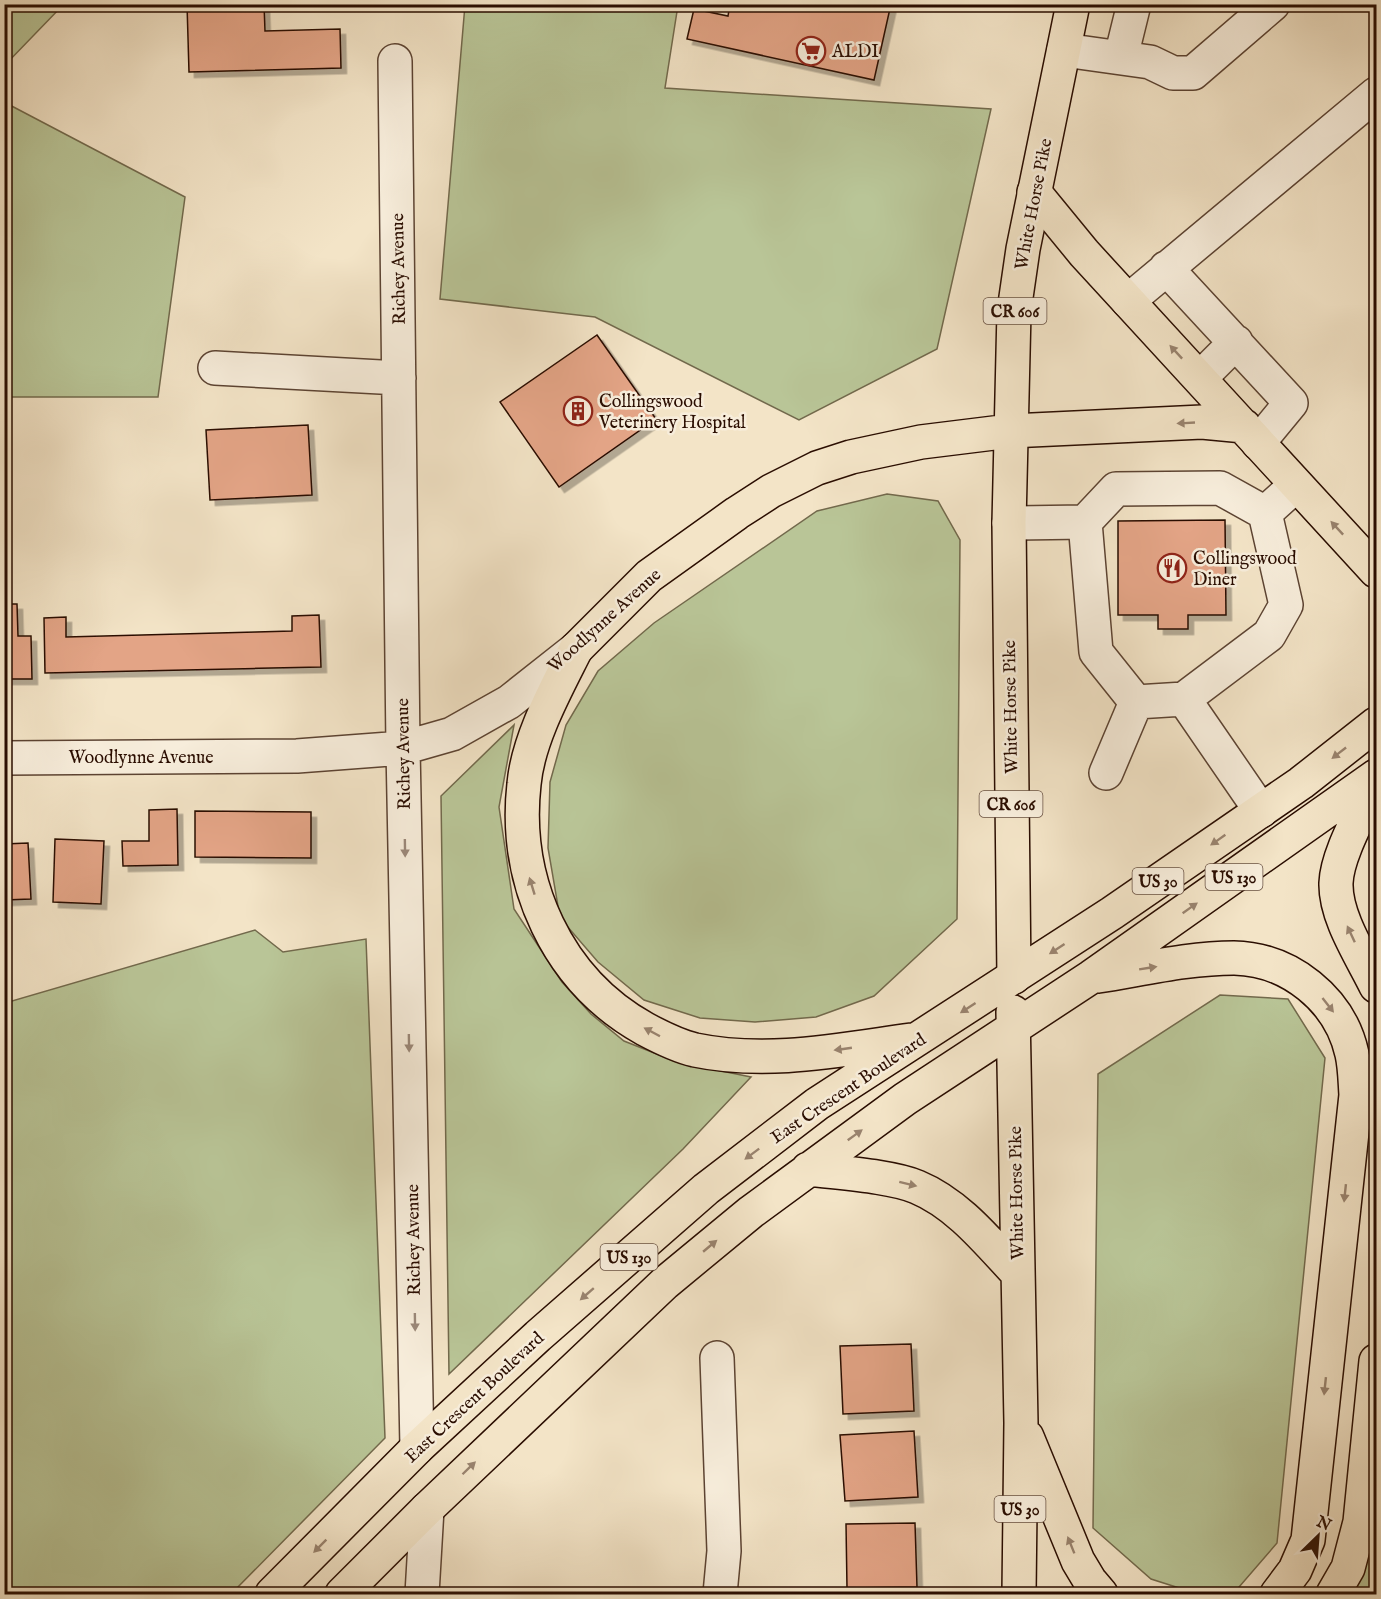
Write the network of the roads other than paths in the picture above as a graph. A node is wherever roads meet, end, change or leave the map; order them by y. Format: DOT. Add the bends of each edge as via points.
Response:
graph roads {
  1 [pos="1073,4"];
  2 [pos="1134,4"];
  3 [pos="1273,4"];
  4 [pos="1064,50"];
  5 [pos="1121,57"];
  6 [pos="395,61"];
  7 [pos="1377,94"];
  8 [pos="1034,192"];
  9 [pos="1166,268"];
  10 [pos="1128,301"];
  11 [pos="1236,342"];
  12 [pos="215,368"];
  13 [pos="399,378"];
  14 [pos="1200,378"];
  15 [pos="1010,430"];
  16 [pos="1251,435"];
  17 [pos="1296,485"];
  18 [pos="1265,513"];
  19 [pos="1084,522"];
  20 [pos="1009,523"];
  21 [pos="1377,571"];
  22 [pos="576,649"];
  23 [pos="1184,699"];
  24 [pos="1136,702"];
  25 [pos="1377,724"];
  26 [pos="403,748"];
  27 [pos="4,758"];
  28 [pos="1106,773"];
  29 [pos="1377,776"];
  30 [pos="1377,780"];
  31 [pos="1261,811"];
  32 [pos="1014,977"];
  33 [pos="1090,977"];
  34 [pos="1377,986"];
  35 [pos="1013,1028"];
  36 [pos="921,1038"];
  37 [pos="808,1169"];
  38 [pos="1018,1274"];
  39 [pos="717,1358"];
  40 [pos="1377,1360"];
  41 [pos="1021,1423"];
  42 [pos="417,1448"];
  43 [pos="427,1509"];
  44 [pos="272,1594"];
  45 [pos="342,1594"];
  46 [pos="422,1594"];
  47 [pos="720,1594"];
  48 [pos="1019,1594"];
  49 [pos="1101,1594"];
  50 [pos="1277,1594"];
  51 [pos="1333,1594"];
  1 -- 4 [label="main road, White Horse Pike / CR 606"];
  2 -- 5 [label="street"];
  3 -- 5 [label="street" via="1193,73 1173,73 1150,62"];
  4 -- 5 [label="street"];
  4 -- 8 [label="main road, White Horse Pike / CR 606"];
  6 -- 13 [label="street, Richey Avenue"];
  7 -- 9 [label="street"];
  8 -- 10 [label="main road"];
  8 -- 15 [label="main road, White Horse Pike / CR 606" via="1014,311"];
  9 -- 10 [label="street"];
  9 -- 11 [label="street"];
  14 -- 10 [label="main road, one-way"];
  11 -- 14 [label="street"];
  11 -- 16 [label="street" via="1291,403"];
  12 -- 13 [label="street"];
  13 -- 26 [label="street, Richey Avenue"];
  14 -- 16 [label="main road"];
  16 -- 15 [label="main road, Woodlynne Avenue, one-way" via="1202,422"];
  15 -- 20 [label="main road, White Horse Pike / CR 606"];
  15 -- 22 [label="main road, Woodlynne Avenue" via="921,442 851,457 817,468 771,491 649,576"];
  16 -- 17 [label="main road"];
  17 -- 18 [label="street"];
  21 -- 17 [label="main road, one-way"];
  18 -- 19 [label="street" via="1220,488 1116,489"];
  18 -- 23 [label="street" via="1286,605 1269,635"];
  19 -- 20 [label="street"];
  19 -- 24 [label="street" via="1096,652"];
  20 -- 32 [label="main road, White Horse Pike / CR 606"];
  22 -- 26 [label="street, Woodlynne Avenue" via="499,708 452,734"];
  36 -- 22 [label="main road, one-way" via="801,1055 739,1056 693,1049 658,1036 626,1018 596,994 550,933 528,872 522,824 524,782 534,741"];
  23 -- 24 [label="street"];
  23 -- 31 [label="street"];
  24 -- 28 [label="street"];
  25 -- 31 [label="main road, East Crescent Boulevard / US 30, one-way"];
  26 -- 27 [label="street, Woodlynne Avenue" via="297,756"];
  26 -- 42 [label="street, Richey Avenue, one-way"];
  33 -- 29 [label="main road, US 130, one-way"];
  34 -- 30 [label="main road, one-way" via="1347,927 1336,884 1343,854"];
  31 -- 32 [label="main road, East Crescent Boulevard / US 30, one-way"];
  32 -- 35 [label="main road, White Horse Pike / US 30"];
  32 -- 36 [label="main road, East Crescent Boulevard / US 30, one-way"];
  33 -- 35 [label="main road, US 130"];
  33 -- 50 [label="main road, one-way" via="1211,959 1247,959 1273,965 1315,989 1344,1028 1352,1053 1356,1095 1311,1521 1308,1540 1295,1570"];
  37 -- 35 [label="main road, US 130, one-way"];
  35 -- 38 [label="main road, White Horse Pike / US 30"];
  36 -- 42 [label="main road, East Crescent Boulevard / US 130, one-way" via="817,1104 706,1190"];
  37 -- 38 [label="main road, one-way" via="916,1186 940,1198 973,1226"];
  43 -- 37 [label="main road, US 130, one-way" via="665,1283"];
  38 -- 41 [label="main road, White Horse Pike / US 30"];
  39 -- 47 [label="street" via="724,1551"];
  40 -- 51 [label="main road" via="1360,1522 1348,1568"];
  41 -- 48 [label="main road, White Horse Pike / US 30"];
  49 -- 41 [label="main road, one-way" via="1078,1561"];
  42 -- 44 [label="main road, East Crescent Boulevard / US 130, one-way"];
  43 -- 45 [label="main road, US 130"];
  43 -- 46 [label="street"];
}
